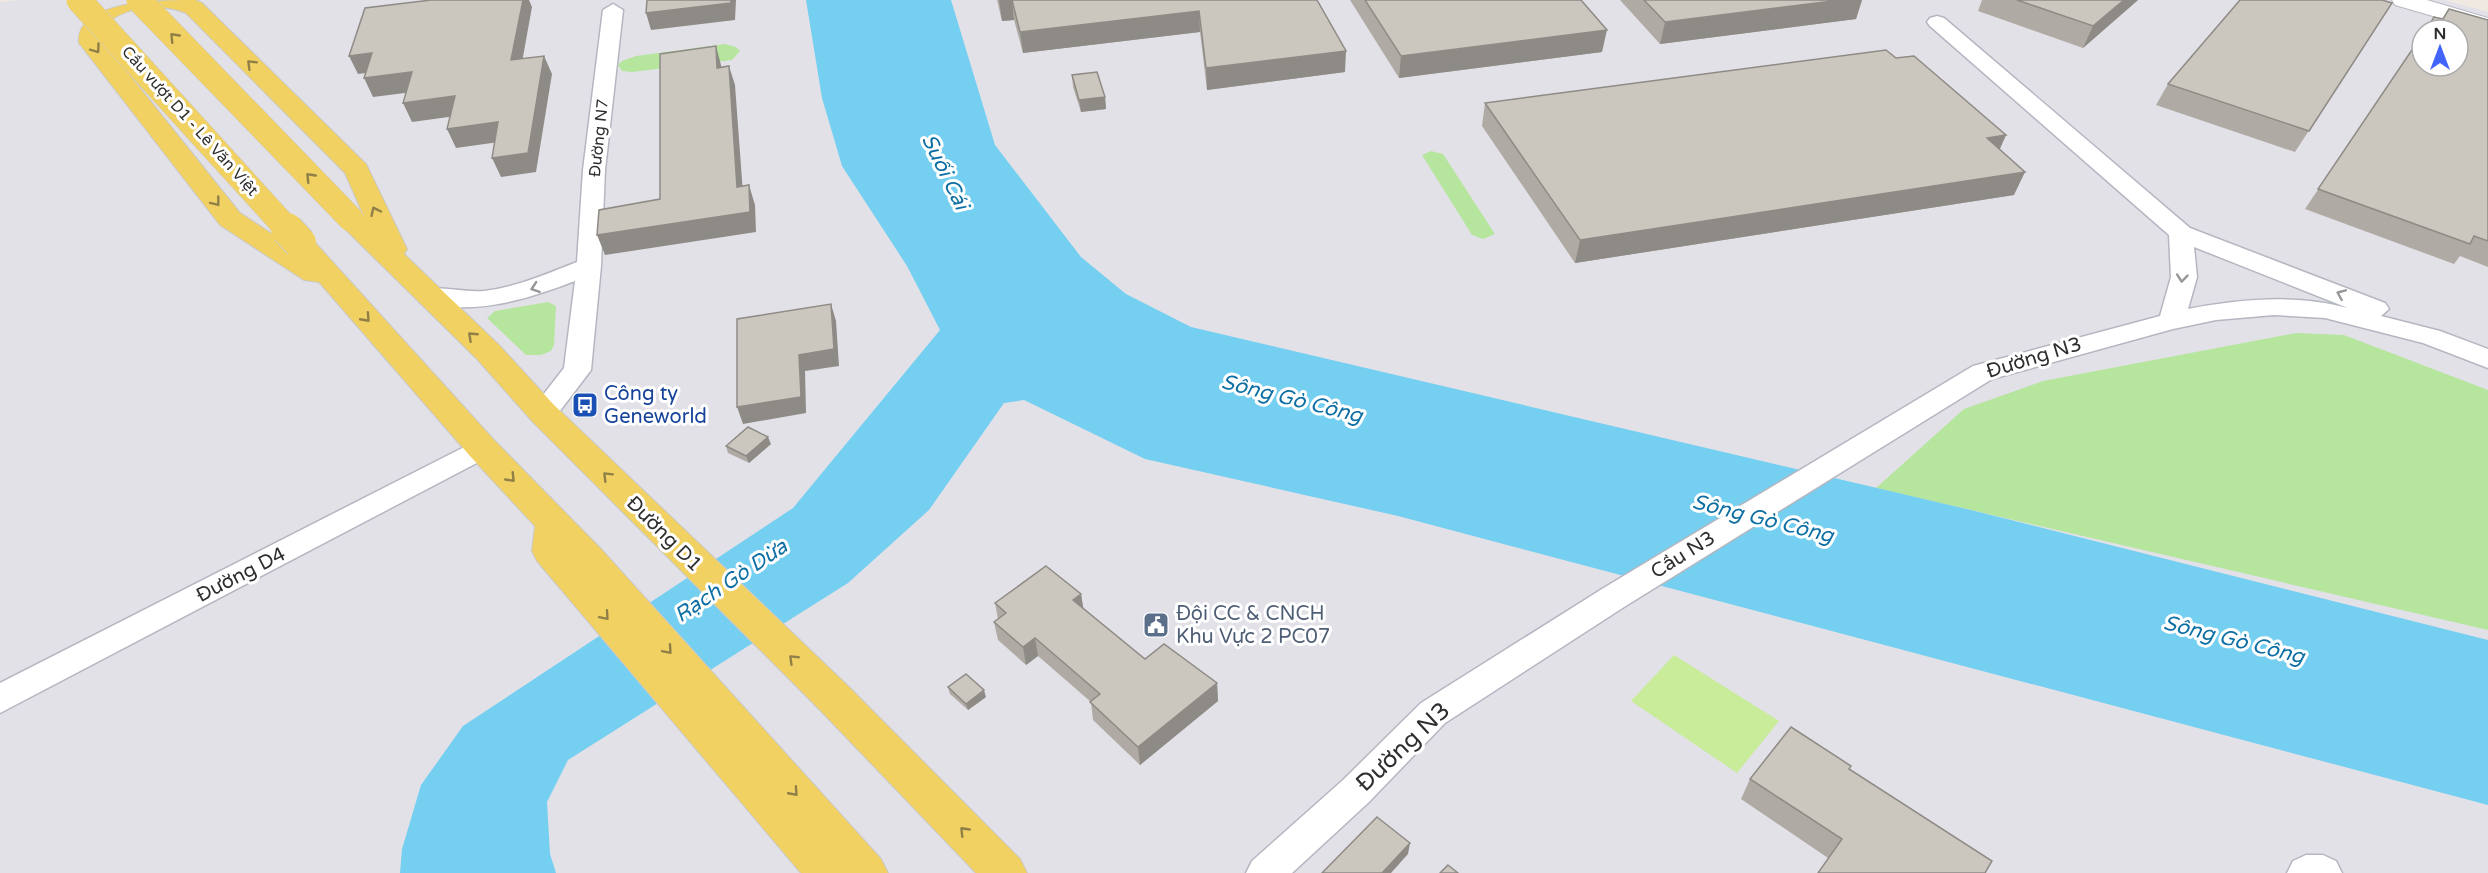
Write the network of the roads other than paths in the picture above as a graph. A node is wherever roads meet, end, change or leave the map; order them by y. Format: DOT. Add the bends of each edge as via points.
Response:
graph roads {
  1 [pos="79,0"];
  2 [pos="139,0"];
  3 [pos="2403,0"];
  4 [pos="614,10"];
  5 [pos="1937,22"];
  6 [pos="2488,25"];
  7 [pos="2181,233"];
  8 [pos="399,265"];
  9 [pos="589,266"];
  10 [pos="343,292"];
  11 [pos="429,296"];
  12 [pos="2172,321"];
  13 [pos="2431,338"];
  14 [pos="2488,359"];
  15 [pos="543,413"];
  16 [pos="482,448"];
  17 [pos="1844,456"];
  18 [pos="1613,598"];
  19 [pos="0,699"];
  20 [pos="744,755"];
  21 [pos="828,873"];
  22 [pos="866,873"];
  23 [pos="1005,873"];
  24 [pos="1265,873"];
  25 [pos="2306,873"];
  26 [pos="2324,873"];
  1 -- 10 [label="main road, Cầu vượt D1 - Lê Văn Việt, bridge"];
  8 -- 2 [label="main road, Đường D1, one-way, bridge"];
  3 -- 6 [label="street"];
  4 -- 9 [label="street, Đường N7" via="594,170"];
  5 -- 7 [label="street, Đường N3"];
  7 -- 12 [label="street, one-way" via="2184,277"];
  13 -- 7 [label="street, Đường N3, one-way" via="2405,321 2321,285"];
  8 -- 10 [label="main road, one-way" via="357,170 194,8 177,2 145,1 126,5 95,22 89,31 91,43 230,219"];
  8 -- 11 [label="main road, Đường D1"];
  9 -- 11 [label="street, one-way" via="517,294 482,299"];
  9 -- 15 [label="street, Đường N7" via="577,370"];
  10 -- 16 [label="main road, one-way"];
  15 -- 11 [label="main road, Đường D1, one-way" via="488,352"];
  12 -- 13 [label="street, Đường N3" via="2274,307 2325,310"];
  12 -- 17 [label="street, Đường N3" via="1983,372"];
  13 -- 14 [label="street, Đường N3"];
  23 -- 15 [label="main road, Đường D1, one-way" via="835,699"];
  16 -- 19 [label="street, Đường D4"];
  16 -- 20 [label="main road, one-way" via="553,522 550,551 578,565"];
  17 -- 18 [label="street, Cầu N3"];
  18 -- 24 [label="street, Đường N3" via="1432,713 1356,791"];
  20 -- 21 [label="main road"];
  20 -- 22 [label="main road, one-way"];
  25 -- 26 [label="street"];
}
